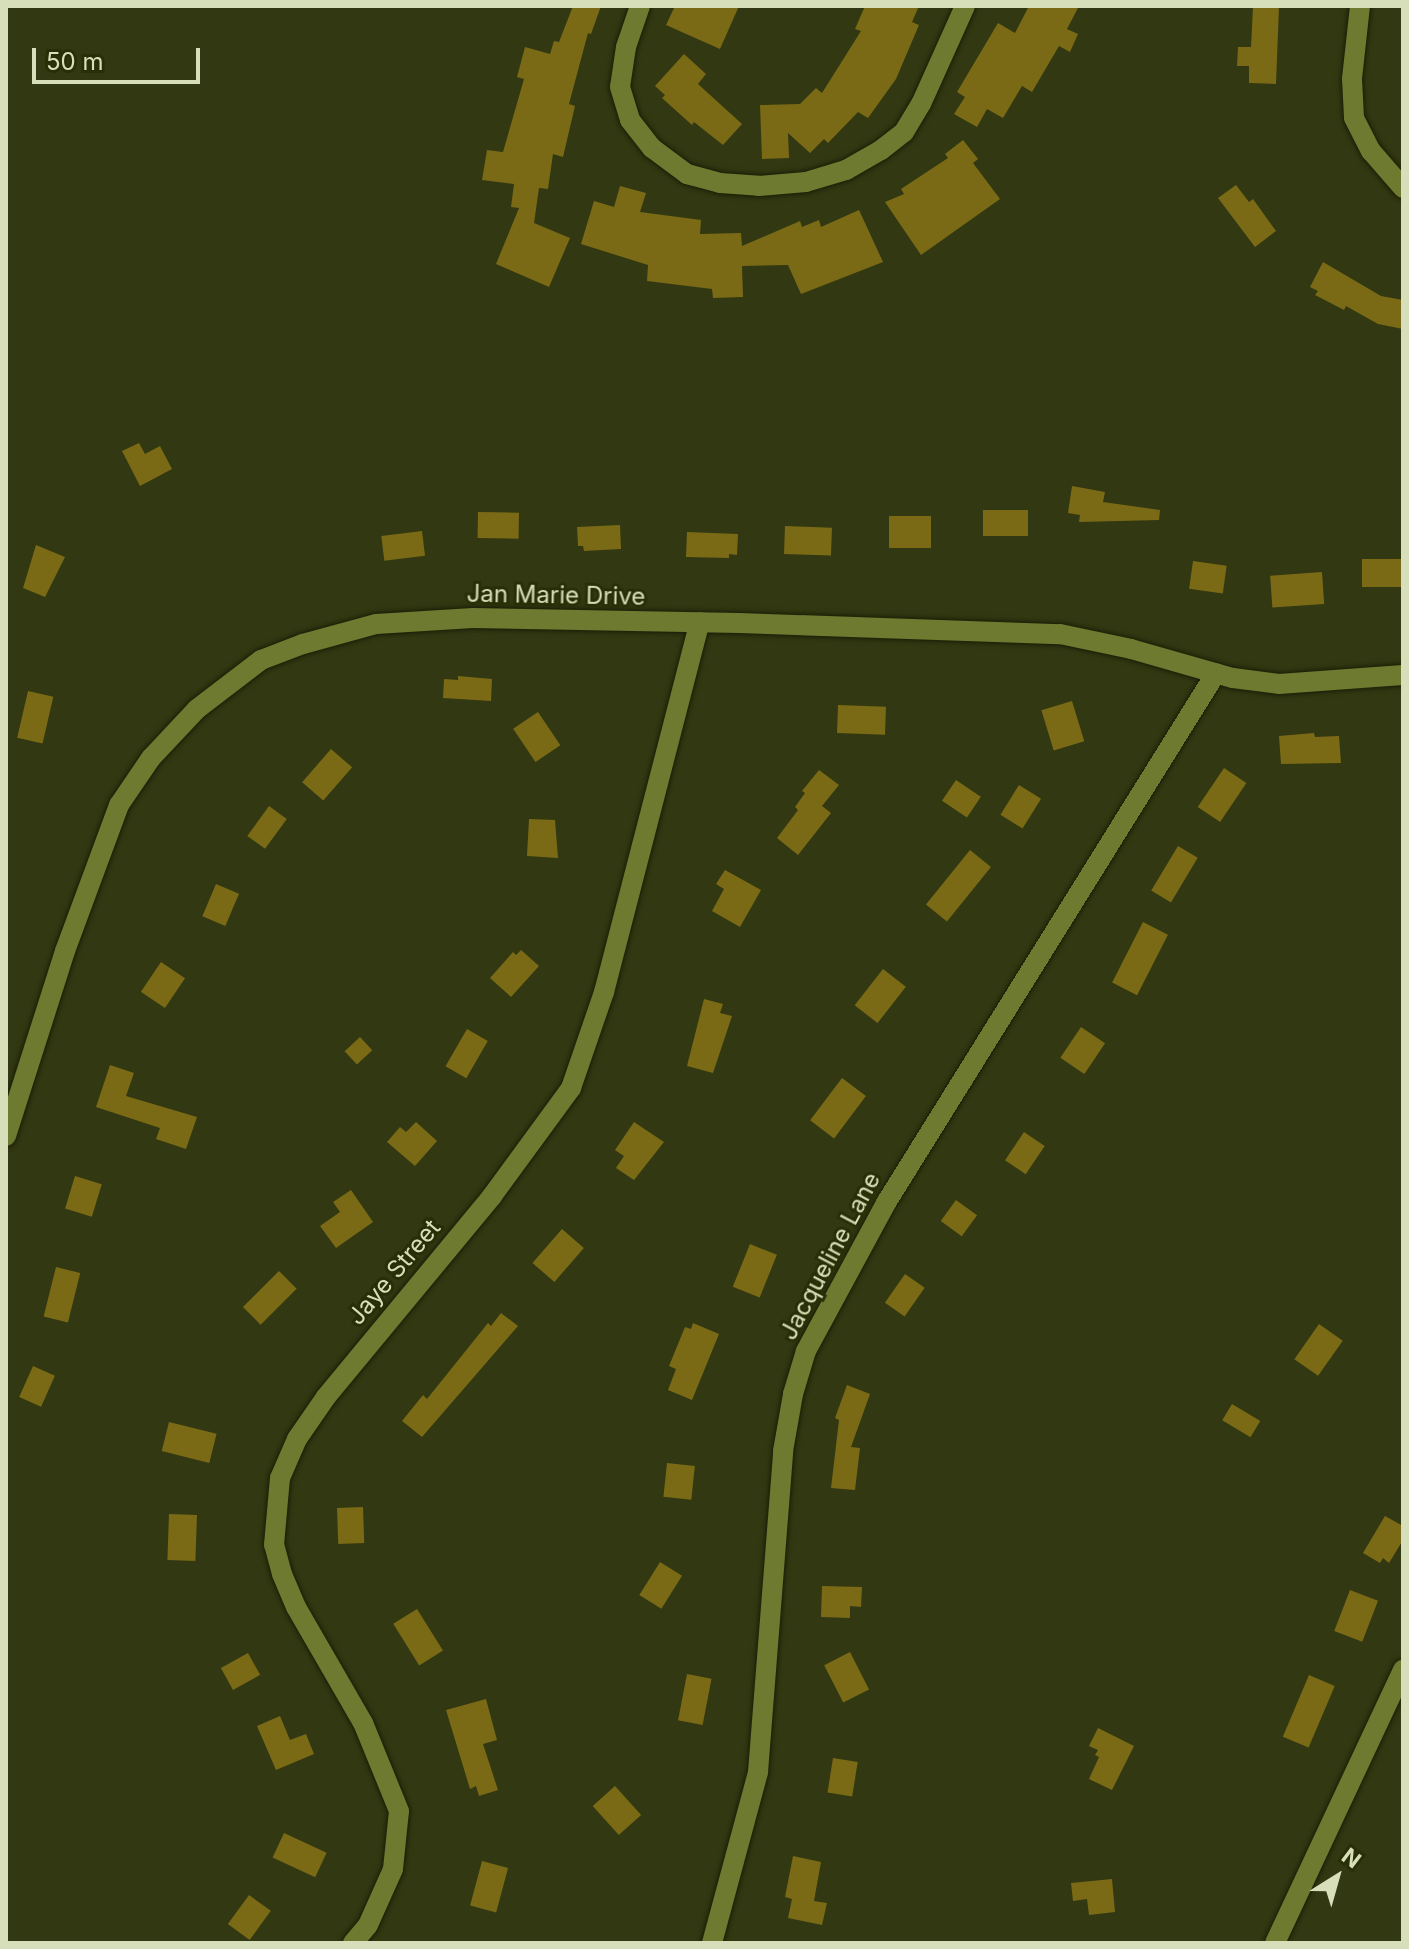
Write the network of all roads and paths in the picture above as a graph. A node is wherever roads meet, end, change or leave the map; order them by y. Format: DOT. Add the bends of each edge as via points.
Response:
graph roads {
  1 [pos="640,6"];
  2 [pos="965,6"];
  3 [pos="1360,6"];
  4 [pos="1403,188"];
  5 [pos="700,622"];
  6 [pos="1216,673"];
  7 [pos="1403,675"];
  8 [pos="6,1136"];
  9 [pos="1403,1670"];
  10 [pos="353,1943"];
  11 [pos="712,1943"];
  12 [pos="1275,1943"];
  1 -- 2 [label="street" via="620,87 630,120 652,148 687,174 759,186 806,182 846,170 904,132"];
  3 -- 4 [label="street" via="1352,79 1354,118 1371,151"];
  5 -- 6 [label="street, Jan Marie Drive" via="1060,634"];
  5 -- 8 [label="street, Jan Marie Drive" via="473,618 376,624 261,660 226,685 174,731 119,805"];
  5 -- 10 [label="street, Jaye Street" via="604,992 571,1088 492,1196 326,1397 297,1439 280,1478 274,1545 282,1574 363,1723 399,1811 393,1869 368,1925"];
  6 -- 7 [label="street, Jan Marie Drive" via="1279,684"];
  6 -- 11 [label="street, Jacqueline Lane" via="886,1203 806,1351 783,1451 758,1772"];
  9 -- 12 [label="street"];
}
